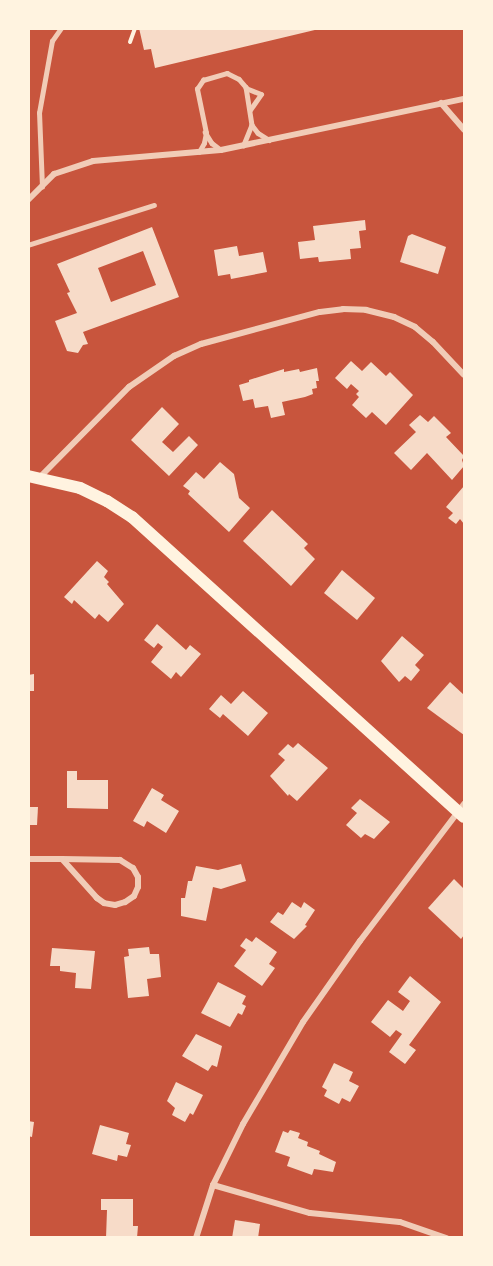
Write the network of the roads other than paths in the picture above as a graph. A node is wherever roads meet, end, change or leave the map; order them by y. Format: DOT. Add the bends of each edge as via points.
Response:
graph roads {
  1 [pos="61,28"];
  2 [pos="246,87"];
  3 [pos="465,99"];
  4 [pos="441,103"];
  5 [pos="250,110"];
  6 [pos="252,125"];
  7 [pos="465,129"];
  8 [pos="206,134"];
  9 [pos="269,140"];
  10 [pos="244,145"];
  11 [pos="221,150"];
  12 [pos="199,152"];
  13 [pos="42,187"];
  14 [pos="28,200"];
  15 [pos="154,205"];
  16 [pos="28,245"];
  17 [pos="465,375"];
  18 [pos="34,477"];
  19 [pos="463,811"];
  20 [pos="28,859"];
  21 [pos="62,859"];
  22 [pos="213,1185"];
  23 [pos="196,1238"];
  24 [pos="446,1238"];
  1 -- 13 [label="lane" via="52,41 39,113"];
  2 -- 5 [label="lane"];
  2 -- 5 [label="lane" via="261,94"];
  2 -- 8 [label="lane" via="227,73 203,80 197,89"];
  3 -- 4 [label="street"];
  4 -- 7 [label="street"];
  4 -- 9 [label="street"];
  5 -- 6 [label="lane"];
  6 -- 9 [label="lane"];
  6 -- 10 [label="lane"];
  8 -- 11 [label="lane"];
  8 -- 12 [label="lane"];
  9 -- 10 [label="street"];
  10 -- 11 [label="street"];
  11 -- 12 [label="street"];
  12 -- 13 [label="street" via="93,161 54,174"];
  13 -- 14 [label="street"];
  15 -- 16 [label="lane"];
  17 -- 18 [label="street" via="434,342 394,317 366,310 320,312 201,344 174,356 129,387"];
  18 -- 19 [label="main road" via="80,488 132,517"];
  19 -- 22 [label="street" via="360,941 303,1022 243,1124"];
  20 -- 21 [label="street"];
  21 -- 21 [label="street" via="120,860 133,868 138,887 125,902 104,903"];
  22 -- 23 [label="street"];
  22 -- 24 [label="street" via="310,1213 400,1222"];
}
